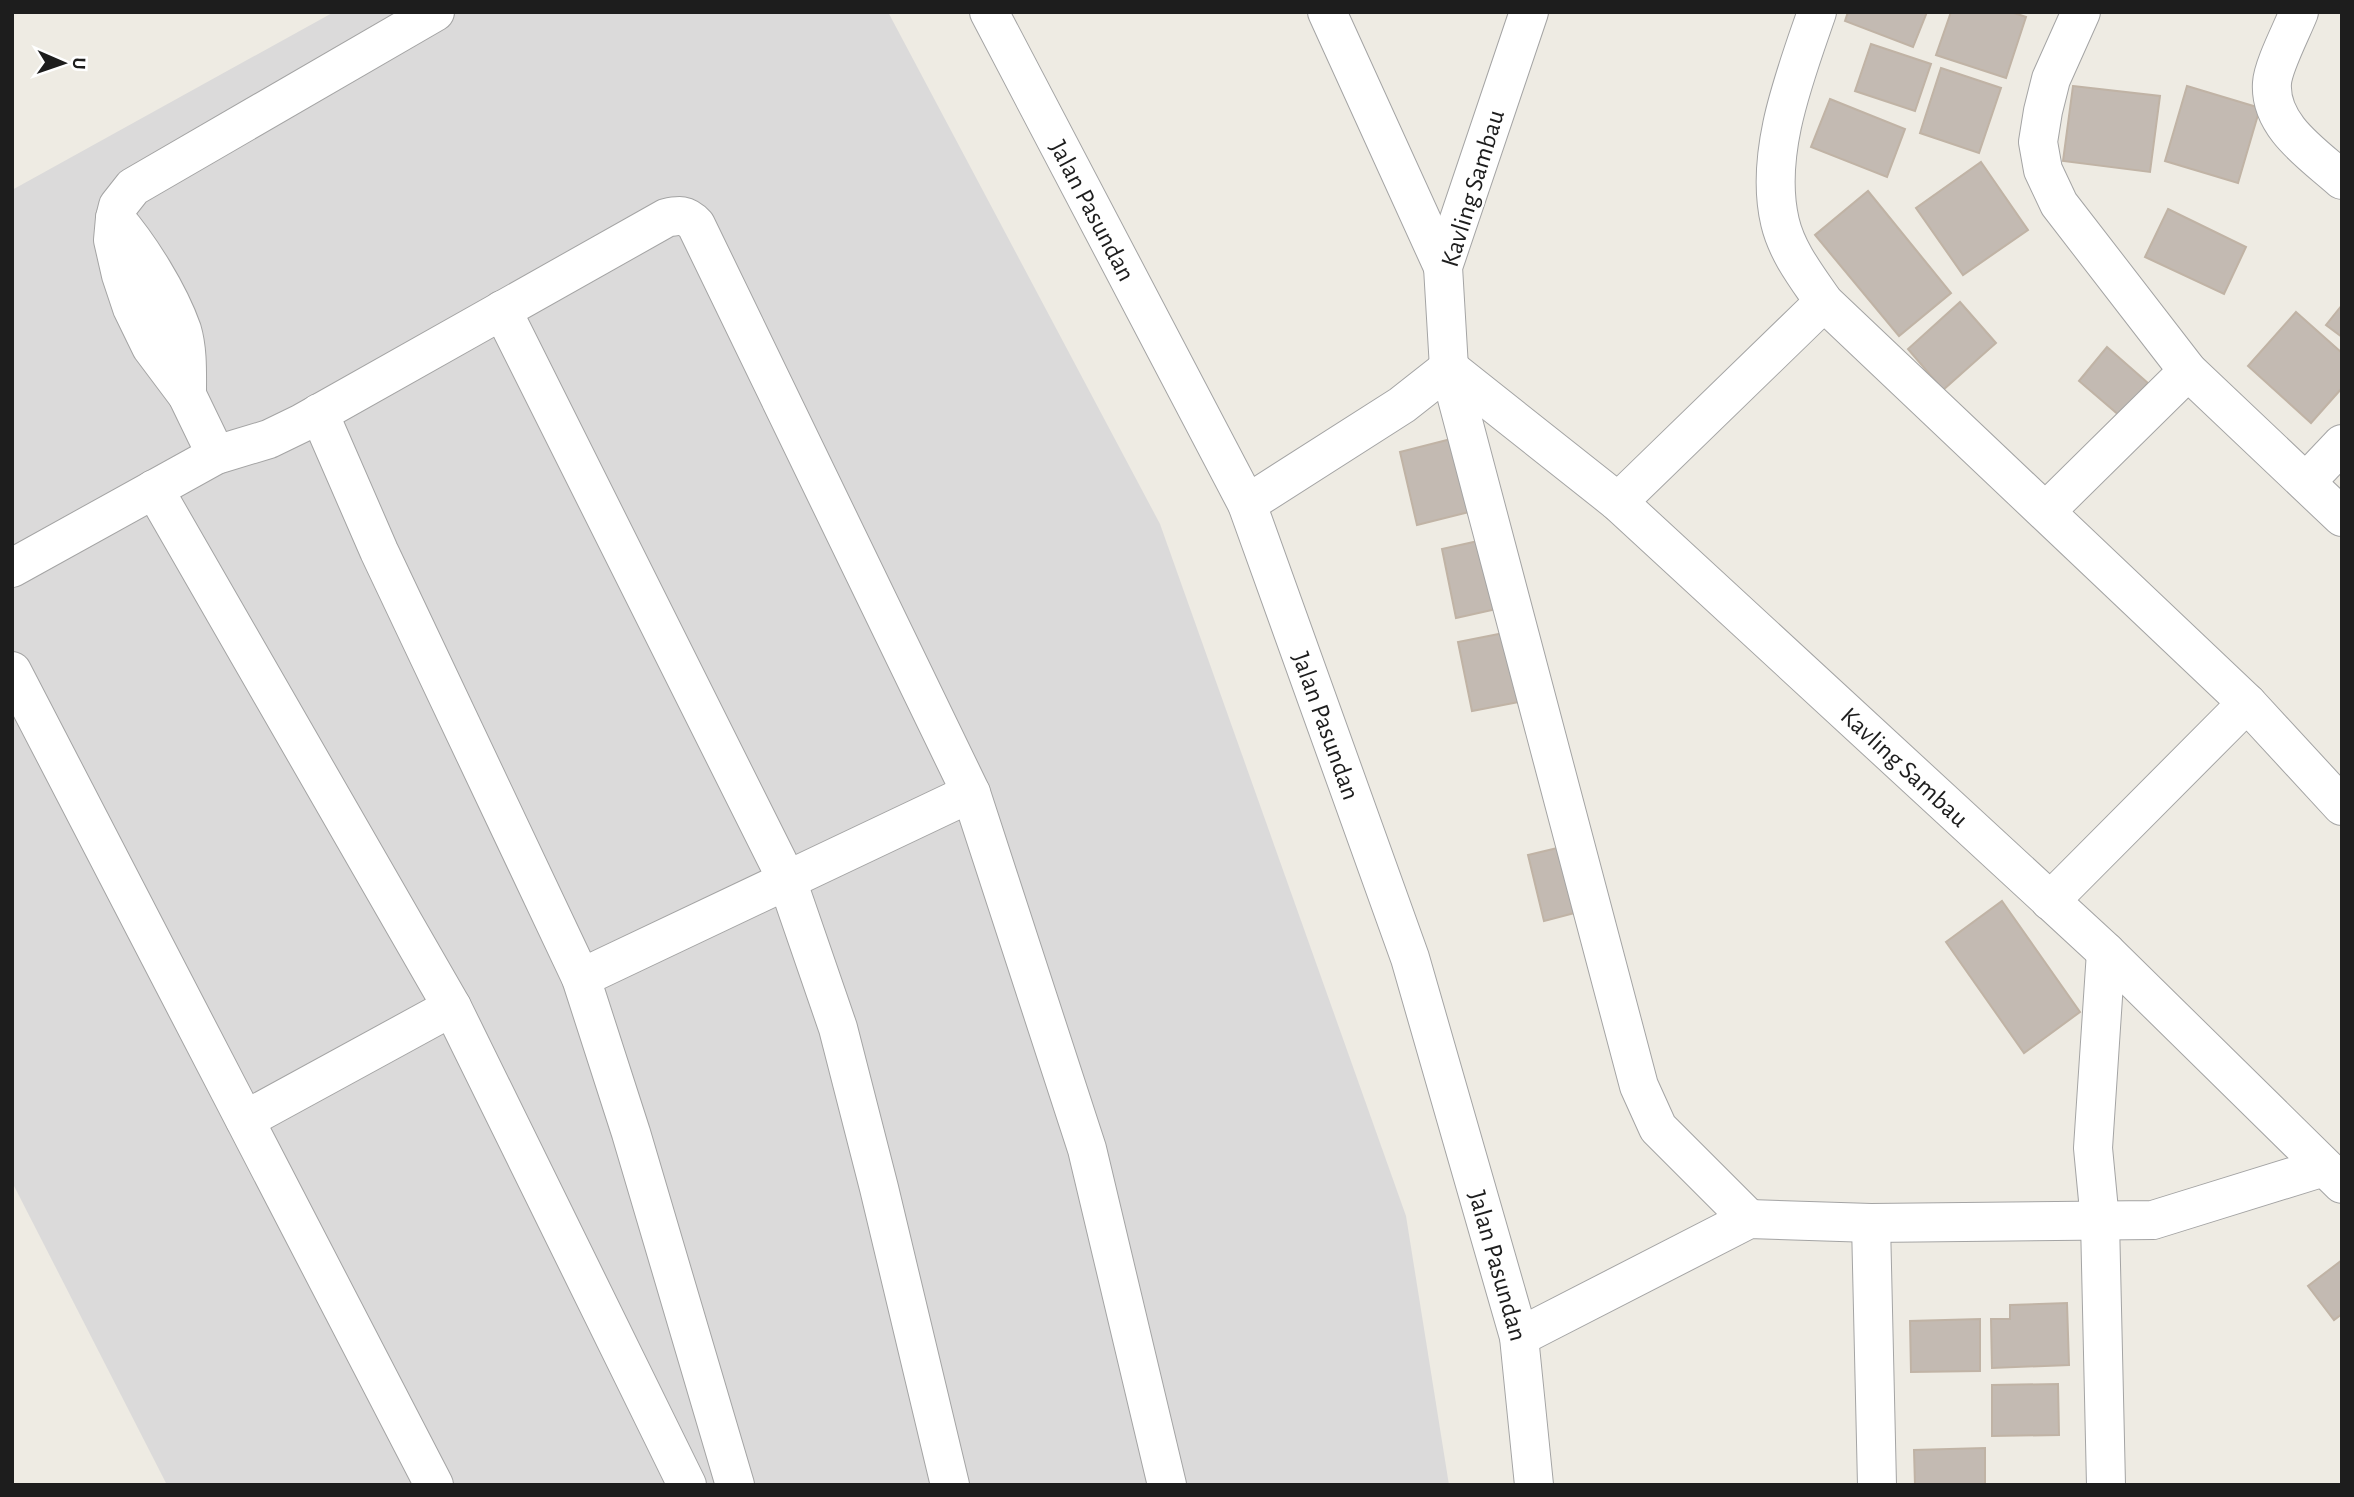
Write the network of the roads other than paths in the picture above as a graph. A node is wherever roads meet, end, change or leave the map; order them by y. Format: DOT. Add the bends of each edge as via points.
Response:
graph roads {
  1 [pos="435,12"];
  2 [pos="989,12"];
  3 [pos="1327,12"];
  4 [pos="1529,12"];
  5 [pos="1817,12"];
  6 [pos="2081,12"];
  7 [pos="2299,12"];
  8 [pos="2342,180"];
  9 [pos="1443,267"];
  10 [pos="1824,302"];
  11 [pos="502,310"];
  12 [pos="1449,368"];
  13 [pos="2188,371"];
  14 [pos="319,413"];
  15 [pos="2342,443"];
  16 [pos="216,455"];
  17 [pos="2306,482"];
  18 [pos="154,489"];
  19 [pos="1618,502"];
  20 [pos="1247,505"];
  21 [pos="2046,512"];
  22 [pos="2342,517"];
  23 [pos="12,568"];
  24 [pos="12,671"];
  25 [pos="2247,703"];
  26 [pos="971,793"];
  27 [pos="2342,806"];
  28 [pos="788,880"];
  29 [pos="2050,901"];
  30 [pos="2106,952"];
  31 [pos="581,978"];
  32 [pos="452,1007"];
  33 [pos="245,1120"];
  34 [pos="2333,1175"];
  35 [pos="1749,1219"];
  36 [pos="2100,1221"];
  37 [pos="1871,1223"];
  38 [pos="1519,1337"];
  39 [pos="434,1485"];
  40 [pos="687,1485"];
  41 [pos="735,1485"];
  42 [pos="950,1485"];
  43 [pos="1167,1485"];
  44 [pos="1534,1485"];
  45 [pos="1877,1485"];
  46 [pos="2106,1485"];
  1 -- 16 [label="street" via="124,196 114,218 133,239 182,330 187,394"];
  2 -- 20 [label="street, Jalan Pasundan"];
  3 -- 9 [label="street"];
  4 -- 9 [label="street, Kavling Sambau"];
  5 -- 10 [label="street" via="1780,136 1776,189 1780,223 1794,258"];
  6 -- 13 [label="street" via="2051,79 2043,111 2038,142 2043,170 2059,204"];
  7 -- 8 [label="street" via="2272,80 2276,112 2298,141"];
  9 -- 12 [label="street, Kavling Sambau"];
  10 -- 19 [label="street"];
  10 -- 21 [label="street"];
  11 -- 14 [label="street"];
  11 -- 26 [label="street" via="666,218 690,218"];
  11 -- 28 [label="street"];
  12 -- 19 [label="street, Kavling Sambau"];
  12 -- 20 [label="street" via="1402,405"];
  12 -- 35 [label="street" via="1640,1086 1658,1128"];
  13 -- 17 [label="street"];
  13 -- 21 [label="street"];
  14 -- 16 [label="street" via="269,439"];
  14 -- 31 [label="street" via="379,551"];
  15 -- 17 [label="street"];
  16 -- 18 [label="street"];
  17 -- 22 [label="street"];
  18 -- 23 [label="street"];
  18 -- 32 [label="street"];
  19 -- 29 [label="street, Kavling Sambau"];
  20 -- 38 [label="street, Jalan Pasundan" via="1410,958"];
  21 -- 25 [label="street"];
  24 -- 33 [label="street"];
  25 -- 27 [label="street"];
  25 -- 29 [label="street"];
  26 -- 28 [label="street"];
  26 -- 43 [label="street" via="1087,1149"];
  28 -- 31 [label="street"];
  28 -- 42 [label="street" via="838,1028"];
  29 -- 30 [label="street, Kavling Sambau"];
  30 -- 34 [label="street, Kavling Sambau"];
  30 -- 36 [label="street" via="2093,1148"];
  31 -- 41 [label="street"];
  32 -- 33 [label="street"];
  32 -- 40 [label="street"];
  33 -- 39 [label="street"];
  34 -- 36 [label="street" via="2153,1220"];
  35 -- 37 [label="street"];
  35 -- 38 [label="street"];
  36 -- 37 [label="street"];
  36 -- 46 [label="street"];
  37 -- 45 [label="street"];
  38 -- 44 [label="street, Jalan Pasundan"];
}
